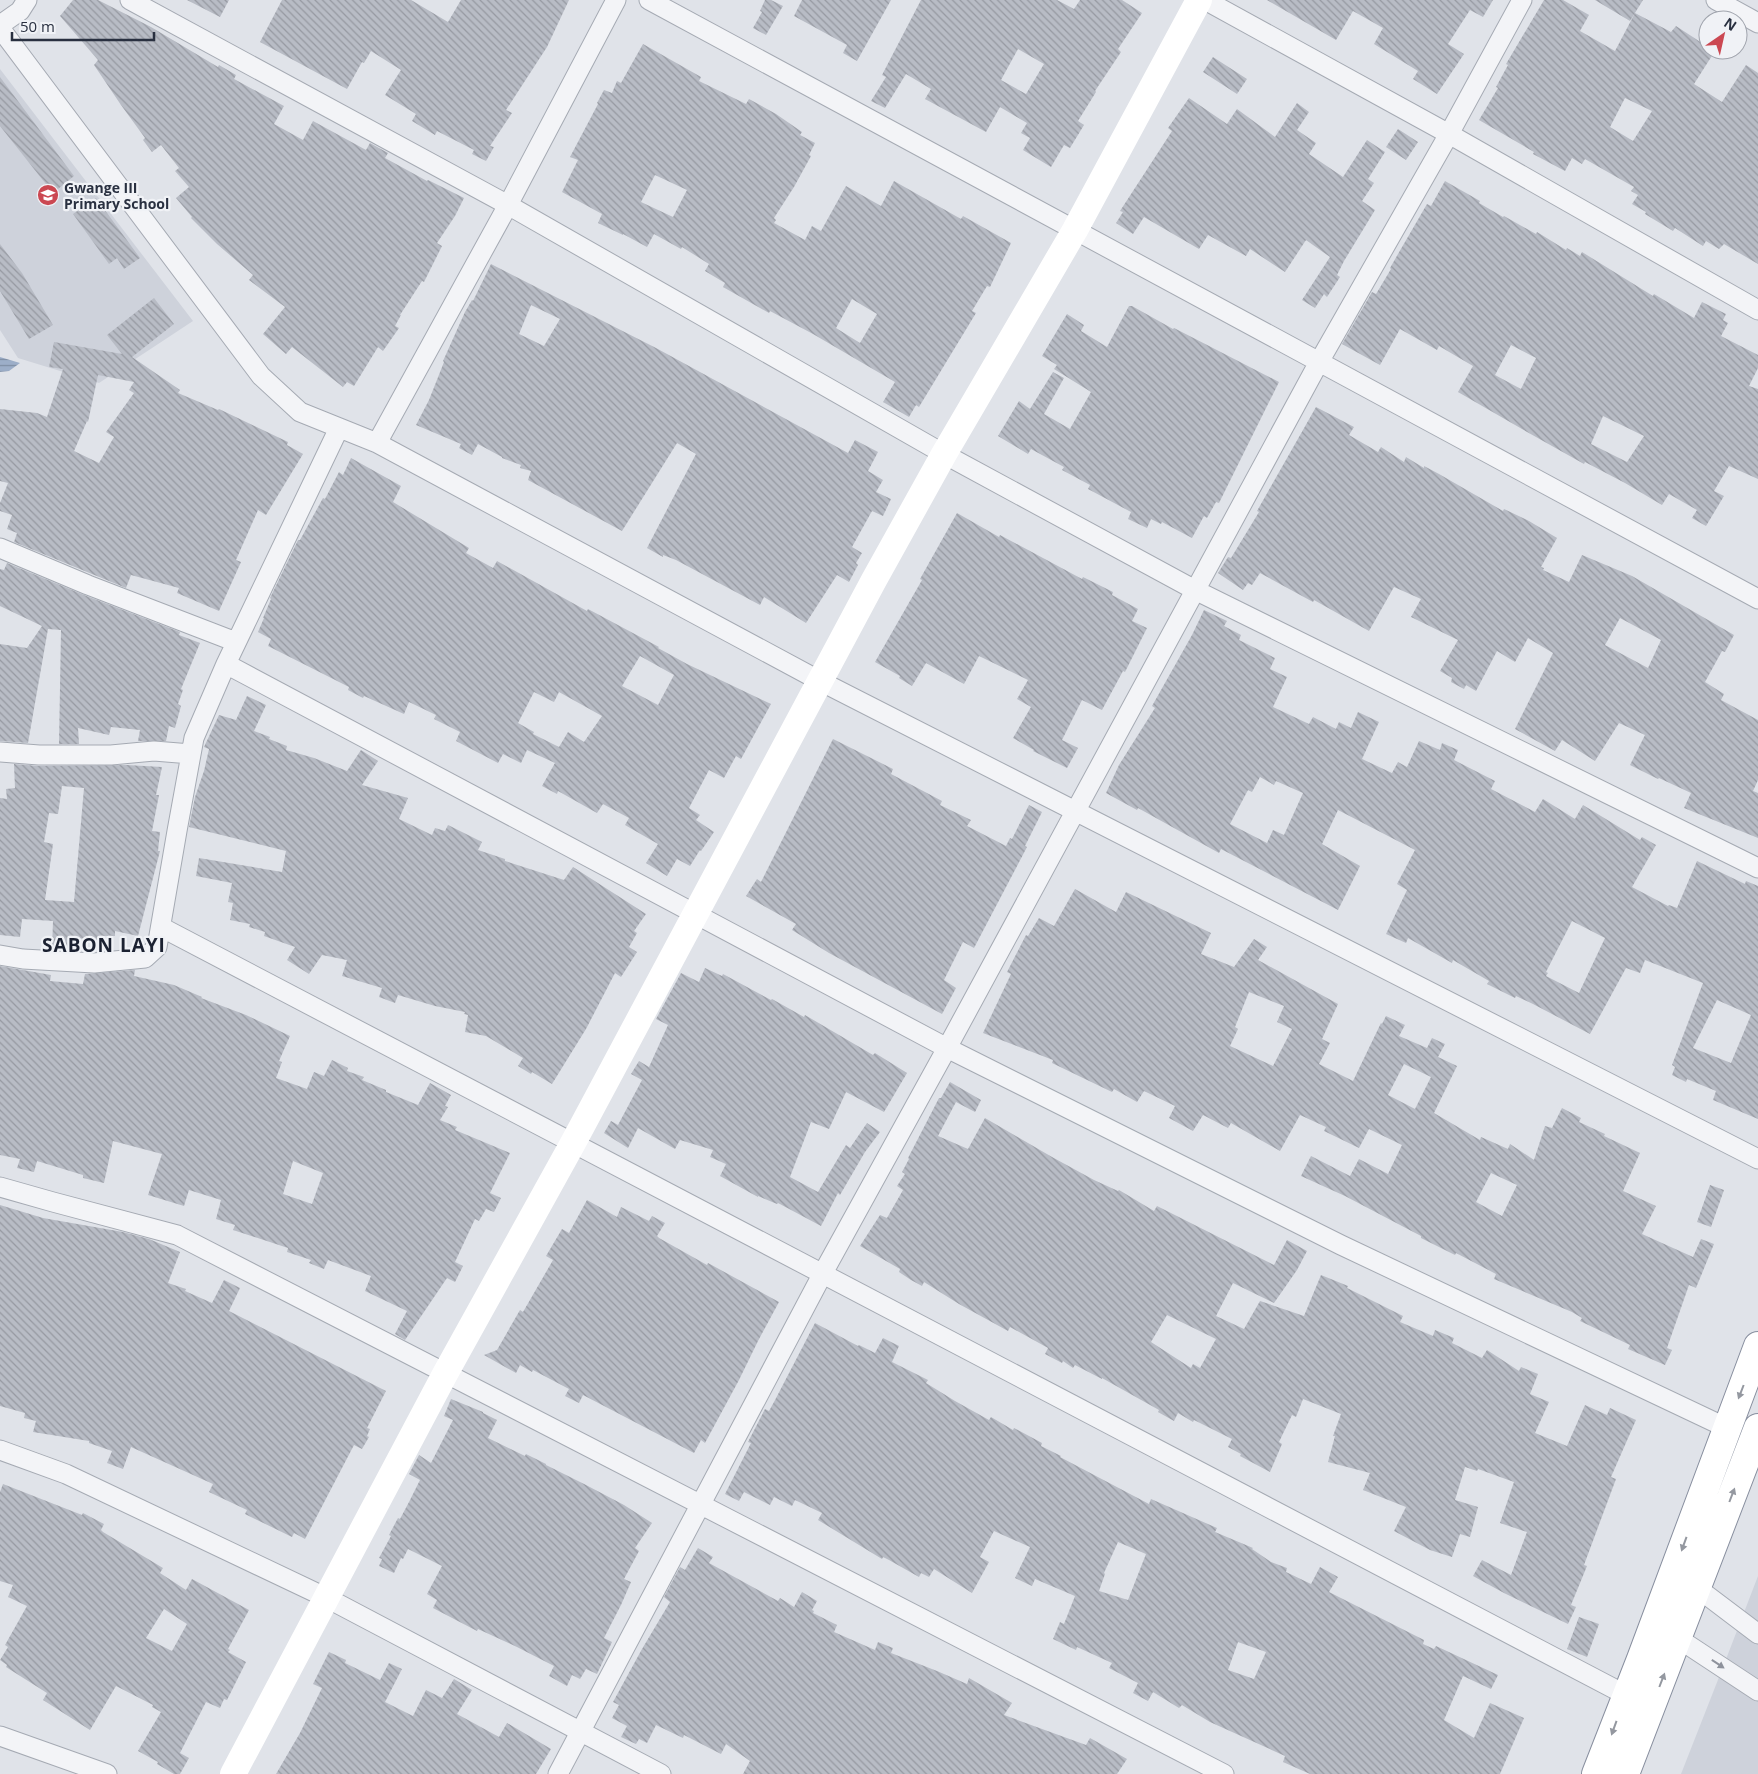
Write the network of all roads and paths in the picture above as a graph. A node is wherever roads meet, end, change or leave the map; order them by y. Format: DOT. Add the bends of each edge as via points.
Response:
graph roads {
  1 [pos="28,0"];
  2 [pos="130,0"];
  3 [pos="616,0"];
  4 [pos="649,0"];
  5 [pos="1199,0"];
  6 [pos="1205,0"];
  7 [pos="1522,0"];
  8 [pos="1716,0"];
  9 [pos="1758,24"];
  10 [pos="0,26"];
  11 [pos="1449,134"];
  12 [pos="508,205"];
  13 [pos="1075,230"];
  14 [pos="1758,310"];
  15 [pos="1320,362"];
  16 [pos="339,428"];
  17 [pos="377,443"];
  18 [pos="944,454"];
  19 [pos="0,548"];
  20 [pos="1195,590"];
  21 [pos="1758,599"];
  22 [pos="236,642"];
  23 [pos="226,664"];
  24 [pos="820,681"];
  25 [pos="0,752"];
  26 [pos="191,754"];
  27 [pos="1075,811"];
  28 [pos="1758,868"];
  29 [pos="696,914"];
  30 [pos="161,927"];
  31 [pos="0,955"];
  32 [pos="948,1048"];
  33 [pos="573,1143"];
  34 [pos="1758,1159"];
  35 [pos="0,1186"];
  36 [pos="823,1273"];
  37 [pos="1758,1346"];
  38 [pos="445,1374"];
  39 [pos="1727,1428"];
  40 [pos="1758,1428"];
  41 [pos="0,1450"];
  42 [pos="702,1504"];
  43 [pos="1672,1576"];
  44 [pos="1696,1588"];
  45 [pos="327,1598"];
  46 [pos="1654,1624"];
  47 [pos="1758,1634"];
  48 [pos="1678,1637"];
  49 [pos="1758,1691"];
  50 [pos="1626,1695"];
  51 [pos="581,1732"];
  52 [pos="0,1736"];
  53 [pos="107,1774"];
  54 [pos="233,1774"];
  55 [pos="558,1774"];
  56 [pos="661,1774"];
  57 [pos="1224,1774"];
  58 [pos="1596,1774"];
  59 [pos="1625,1774"];
  1 -- 10 [label="street" via="20,11"];
  2 -- 12 [label="street"];
  3 -- 12 [label="street"];
  4 -- 13 [label="street"];
  5 -- 13 [label="main road"];
  6 -- 11 [label="street"];
  7 -- 11 [label="street"];
  8 -- 9 [label="street"];
  10 -- 16 [label="street" via="261,376 300,412"];
  11 -- 14 [label="street"];
  11 -- 15 [label="street"];
  12 -- 17 [label="street"];
  12 -- 18 [label="street"];
  13 -- 15 [label="street"];
  13 -- 18 [label="main road"];
  15 -- 20 [label="street"];
  15 -- 21 [label="street"];
  16 -- 17 [label="street"];
  16 -- 22 [label="street"];
  17 -- 24 [label="street"];
  18 -- 20 [label="street"];
  18 -- 24 [label="main road"];
  19 -- 22 [label="street"];
  20 -- 27 [label="street"];
  20 -- 28 [label="street"];
  22 -- 23 [label="street"];
  23 -- 26 [label="street" via="194,738"];
  23 -- 29 [label="street"];
  24 -- 27 [label="street"];
  24 -- 29 [label="main road"];
  25 -- 26 [label="street" via="111,755 154,751"];
  26 -- 30 [label="street"];
  27 -- 32 [label="street"];
  27 -- 34 [label="street"];
  29 -- 32 [label="street"];
  29 -- 33 [label="main road"];
  30 -- 31 [label="street" via="157,947 145,958 94,963 23,960"];
  30 -- 33 [label="street"];
  32 -- 36 [label="street"];
  32 -- 39 [label="street" via="1341,1245"];
  33 -- 36 [label="street"];
  33 -- 38 [label="main road"];
  35 -- 38 [label="street" via="177,1234"];
  36 -- 42 [label="street"];
  36 -- 50 [label="street"];
  37 -- 39 [label="highway, one-way"];
  38 -- 42 [label="street"];
  38 -- 45 [label="main road"];
  39 -- 43 [label="highway, one-way"];
  44 -- 40 [label="highway, one-way"];
  41 -- 45 [label="street" via="66,1474"];
  42 -- 51 [label="street"];
  42 -- 57 [label="street"];
  43 -- 44 [label="street"];
  43 -- 46 [label="highway"];
  44 -- 47 [label="street"];
  44 -- 48 [label="highway"];
  45 -- 51 [label="street"];
  45 -- 54 [label="main road"];
  46 -- 48 [label="street"];
  46 -- 50 [label="highway"];
  48 -- 49 [label="street, one-way"];
  59 -- 48 [label="highway, one-way"];
  50 -- 58 [label="highway, one-way"];
  51 -- 55 [label="street"];
  51 -- 56 [label="street"];
  52 -- 53 [label="street"];
}
